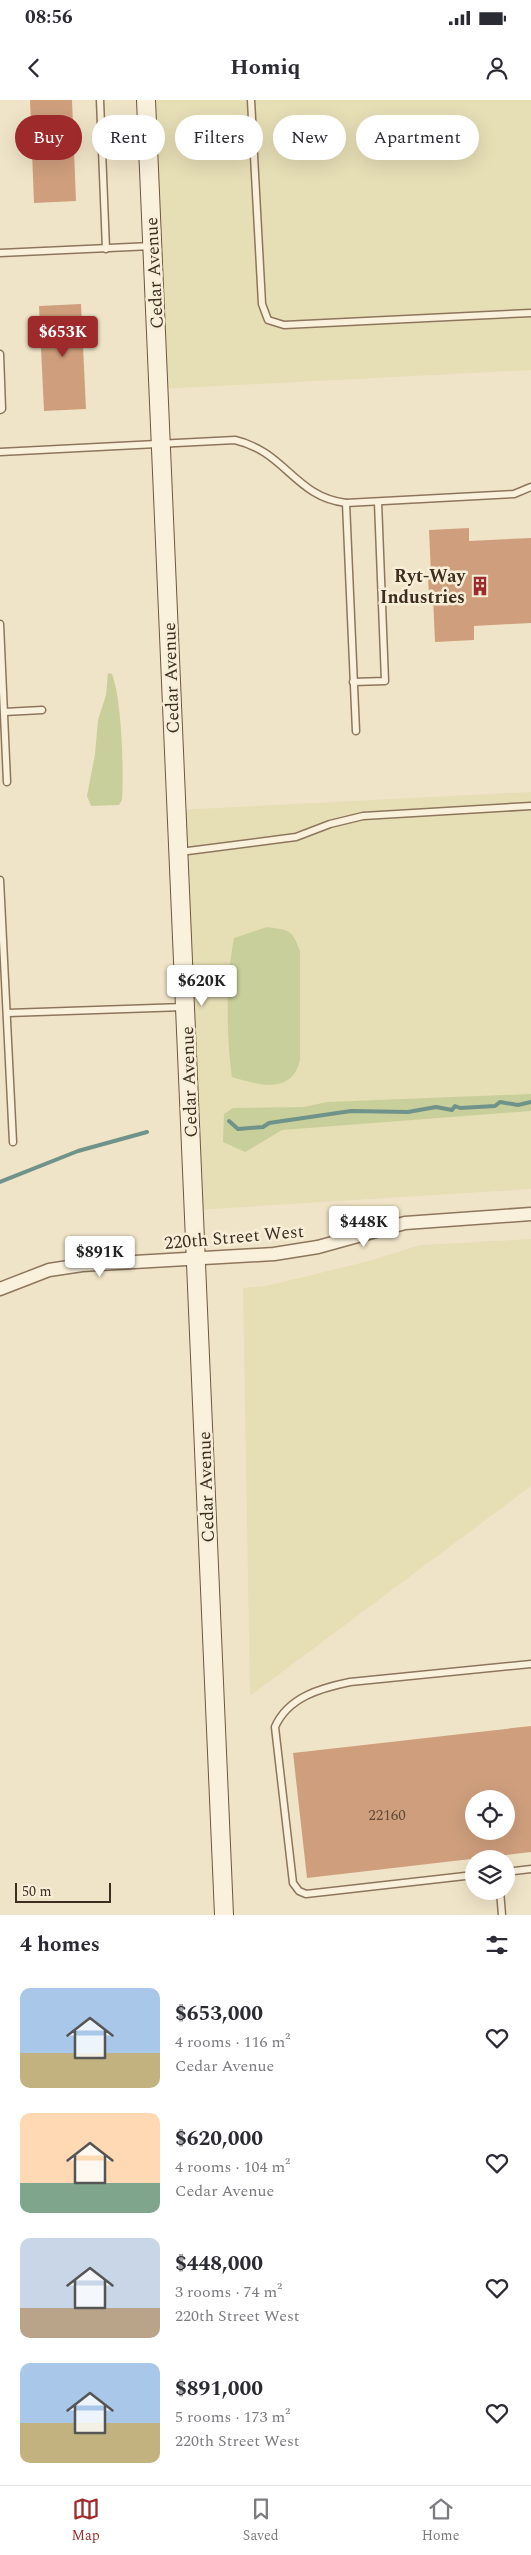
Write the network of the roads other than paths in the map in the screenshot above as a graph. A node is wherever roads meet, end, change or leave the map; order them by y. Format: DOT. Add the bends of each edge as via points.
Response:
graph roads {
  1 [pos="100,100"];
  2 [pos="146,100"];
  3 [pos="251,100"];
  4 [pos="153,246"];
  5 [pos="106,249"];
  6 [pos="0,253"];
  7 [pos="531,313"];
  8 [pos="0,354"];
  9 [pos="0,410"];
  10 [pos="162,445"];
  11 [pos="0,452"];
  12 [pos="531,487"];
  13 [pos="378,502"];
  14 [pos="346,503"];
  15 [pos="0,624"];
  16 [pos="353,682"];
  17 [pos="42,710"];
  18 [pos="4,712"];
  19 [pos="356,731"];
  20 [pos="7,782"];
  21 [pos="531,806"];
  22 [pos="179,852"];
  23 [pos="0,880"];
  24 [pos="185,1007"];
  25 [pos="8,1013"];
  26 [pos="13,1142"];
  27 [pos="531,1214"];
  28 [pos="196,1259"];
  29 [pos="0,1288"];
  30 [pos="531,1664"];
  31 [pos="531,1869"];
  32 [pos="515,1871"];
  33 [pos="465,1876"];
  34 [pos="501,1900"];
  35 [pos="224,1915"];
  36 [pos="502,1915"];
  1 -- 5 [label="lane"];
  2 -- 4 [label="main road, Cedar Avenue"];
  3 -- 7 [label="lane" via="262,304 268,320 284,325"];
  4 -- 5 [label="lane"];
  4 -- 10 [label="main road, Cedar Avenue"];
  5 -- 6 [label="lane"];
  8 -- 9 [label="lane"];
  10 -- 11 [label="lane"];
  10 -- 14 [label="lane" via="219,440 246,443 270,455 312,493 326,500"];
  10 -- 22 [label="main road, Cedar Avenue"];
  12 -- 13 [label="lane" via="514,494"];
  13 -- 14 [label="lane"];
  13 -- 16 [label="lane" via="385,681"];
  14 -- 16 [label="lane"];
  15 -- 18 [label="lane"];
  16 -- 19 [label="lane"];
  17 -- 18 [label="lane"];
  18 -- 20 [label="lane"];
  21 -- 22 [label="lane" via="363,816 330,824 296,838"];
  22 -- 24 [label="main road, Cedar Avenue"];
  23 -- 25 [label="lane"];
  24 -- 25 [label="lane"];
  24 -- 28 [label="main road, Cedar Avenue"];
  25 -- 26 [label="lane"];
  27 -- 28 [label="street, 220th Street West" via="405,1223 301,1251"];
  28 -- 29 [label="street, 220th Street West" via="74,1266 41,1273"];
  28 -- 35 [label="main road, Cedar Avenue"];
  30 -- 33 [label="lane" via="350,1682 323,1688 290,1705 280,1716 276,1727 293,1883 299,1892 306,1894"];
  31 -- 32 [label="lane"];
  34 -- 36 [label="lane"];
}
